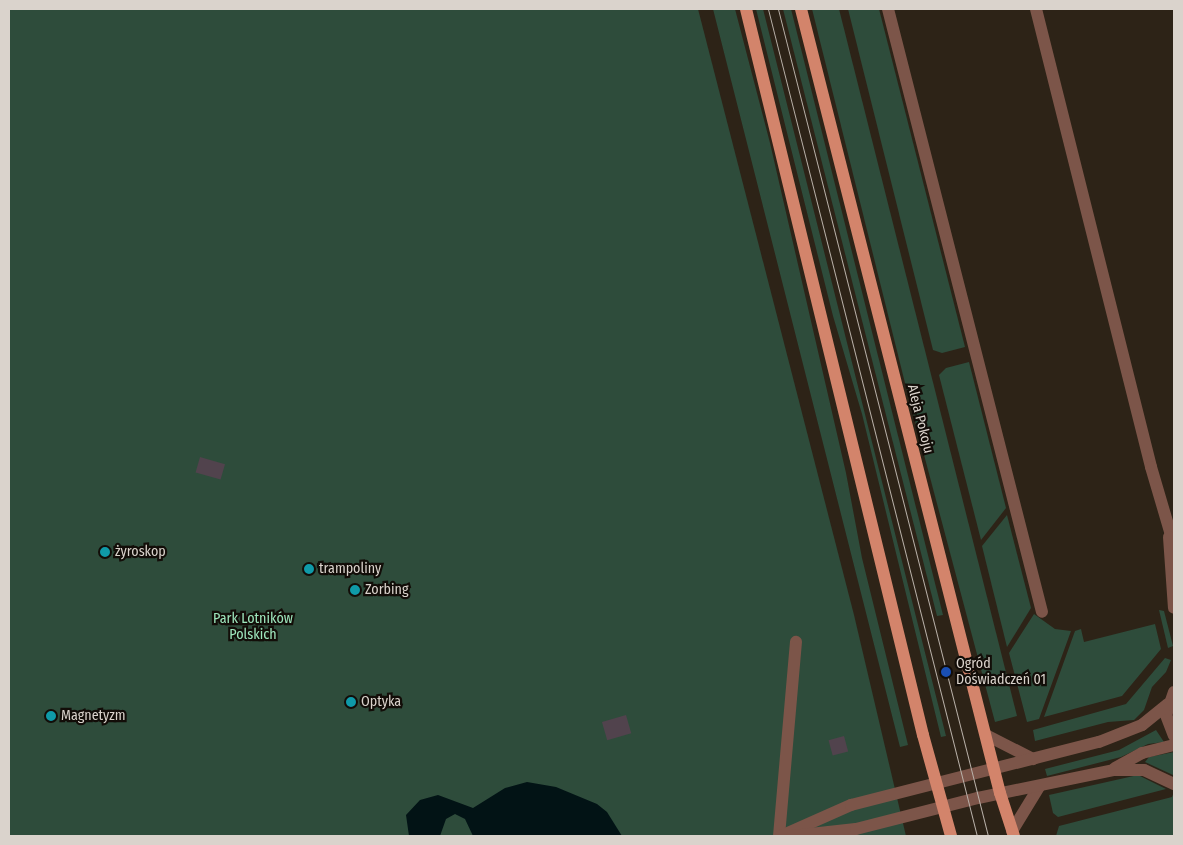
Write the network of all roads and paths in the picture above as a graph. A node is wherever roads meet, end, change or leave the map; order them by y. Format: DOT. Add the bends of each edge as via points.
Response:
graph roads {
  1 [pos="746,9"];
  2 [pos="801,9"];
  3 [pos="888,9"];
  4 [pos="1036,9"];
  5 [pos="1172,540"];
  6 [pos="1174,608"];
  7 [pos="1042,612"];
  8 [pos="796,642"];
  9 [pos="1174,692"];
  10 [pos="1168,704"];
  11 [pos="986,735"];
  12 [pos="1174,736"];
  13 [pos="1174,745"];
  14 [pos="1033,759"];
  15 [pos="994,770"];
  16 [pos="1113,770"];
  17 [pos="936,784"];
  18 [pos="1174,784"];
  19 [pos="1039,787"];
  20 [pos="1000,792"];
  21 [pos="943,807"];
  22 [pos="1013,833"];
  23 [pos="780,836"];
  24 [pos="790,836"];
  25 [pos="951,836"];
  1 -- 17 [label="main road"];
  2 -- 11 [label="main road, Aleja Pokoju"];
  3 -- 7 [label="lane"];
  4 -- 5 [label="lane"];
  5 -- 6 [label="lane"];
  8 -- 23 [label="lane"];
  9 -- 10 [label="lane"];
  10 -- 12 [label="lane" via="1166,720"];
  10 -- 14 [label="lane" via="1142,725 1125,732"];
  11 -- 14 [label="lane"];
  11 -- 15 [label="main road, Aleja Pokoju"];
  13 -- 16 [label="lane" via="1142,753"];
  14 -- 15 [label="lane"];
  15 -- 17 [label="lane"];
  15 -- 20 [label="main road, Aleja Pokoju"];
  16 -- 18 [label="lane" via="1144,770"];
  16 -- 19 [label="lane"];
  17 -- 21 [label="main road"];
  17 -- 23 [label="lane" via="851,805"];
  19 -- 20 [label="lane"];
  19 -- 22 [label="lane"];
  20 -- 21 [label="lane"];
  20 -- 22 [label="main road, Aleja Pokoju"];
  21 -- 24 [label="lane" via="856,829"];
  21 -- 25 [label="main road"];
}
